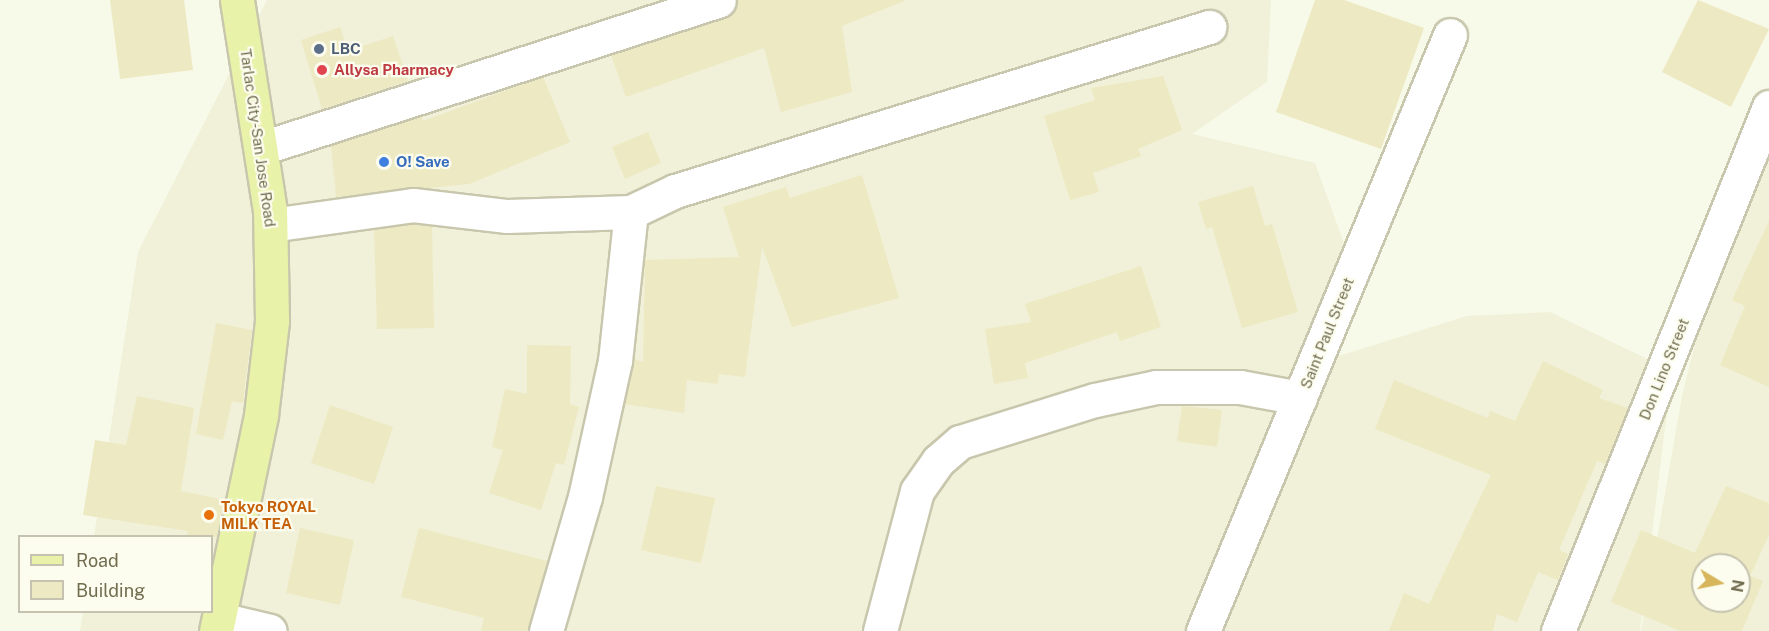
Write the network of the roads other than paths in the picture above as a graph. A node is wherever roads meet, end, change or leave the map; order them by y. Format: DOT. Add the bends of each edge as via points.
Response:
graph roads {
  1 [pos="237,0"];
  2 [pos="719,0"];
  3 [pos="1209,27"];
  4 [pos="1450,34"];
  5 [pos="1769,107"];
  6 [pos="262,148"];
  7 [pos="631,212"];
  8 [pos="271,225"];
  9 [pos="1300,398"];
  10 [pos="218,625"];
  11 [pos="270,631"];
  12 [pos="546,631"];
  13 [pos="880,631"];
  14 [pos="1203,631"];
  15 [pos="1558,631"];
  1 -- 6 [label="main road, Tarlac City-San Jose Road"];
  2 -- 6 [label="street"];
  3 -- 7 [label="street" via="675,191"];
  4 -- 9 [label="street, Saint Paul Street"];
  5 -- 15 [label="street, Don Lino Street"];
  6 -- 8 [label="main road, Tarlac City-San Jose Road"];
  7 -- 8 [label="street" via="507,216 413,205"];
  7 -- 12 [label="street" via="611,381"];
  8 -- 10 [label="main road, Tarlac City-San Jose Road" via="268,373"];
  9 -- 13 [label="street" via="1240,387 1156,387 1083,403 960,442 917,491"];
  9 -- 14 [label="street, Saint Paul Street"];
  10 -- 11 [label="street"];
}
